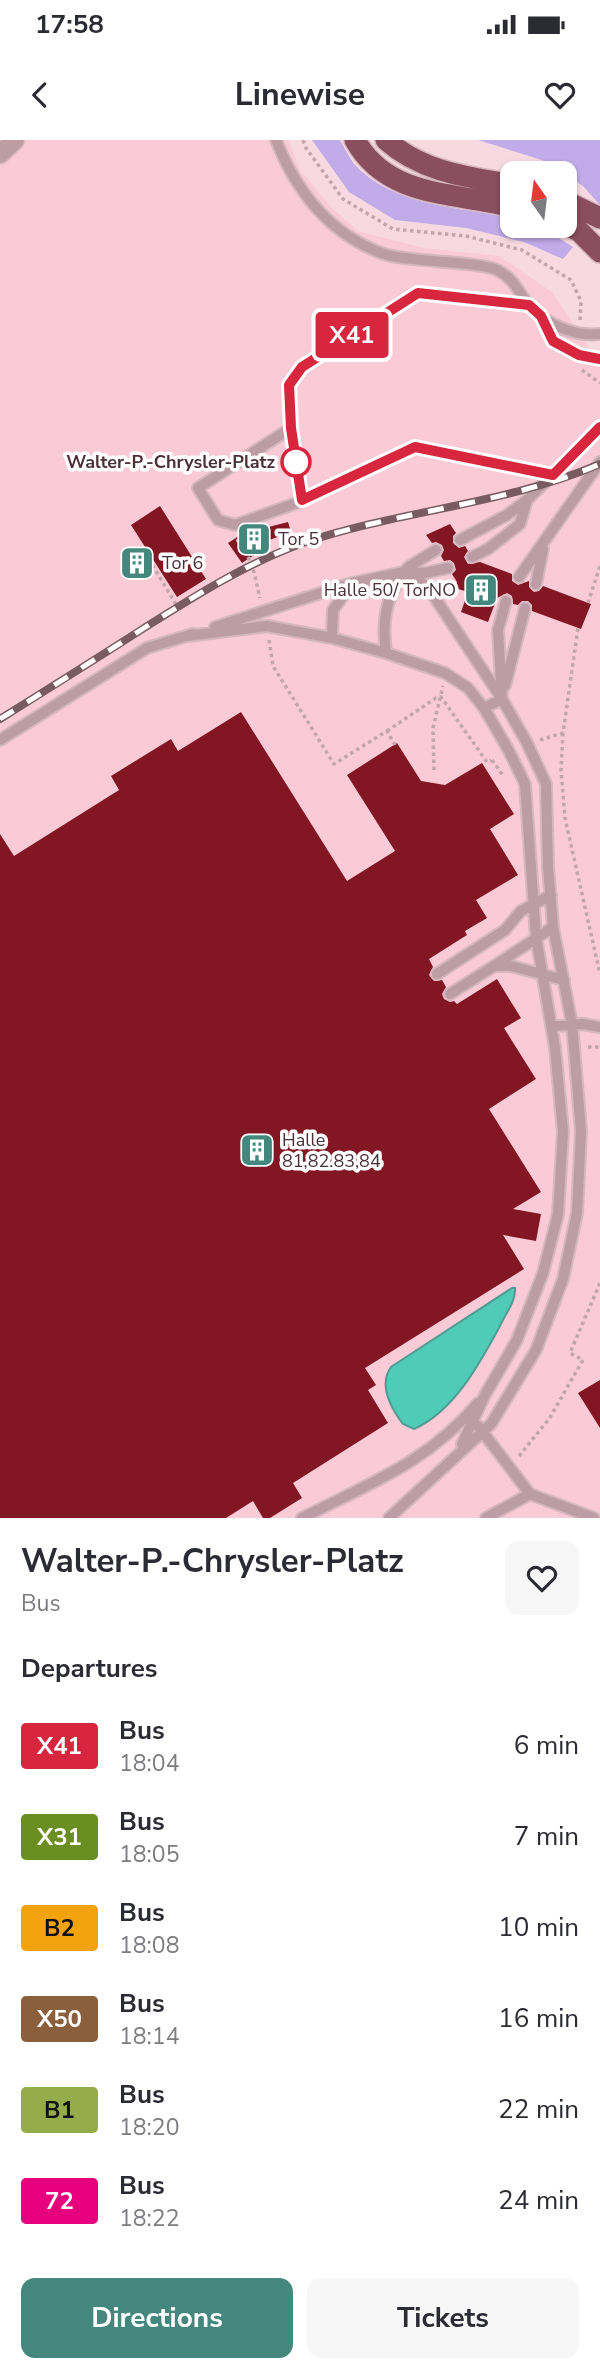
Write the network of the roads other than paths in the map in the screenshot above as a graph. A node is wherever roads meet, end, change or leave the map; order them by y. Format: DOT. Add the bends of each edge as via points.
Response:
graph roads {
  1 [pos="15,140"];
  2 [pos="276,140"];
  3 [pos="355,140"];
  4 [pos="386,140"];
  5 [pos="0,154"];
  6 [pos="500,183"];
  7 [pos="500,205"];
  8 [pos="578,207"];
  9 [pos="600,218"];
  10 [pos="578,230"];
  11 [pos="600,252"];
  12 [pos="529,305"];
  13 [pos="541,316"];
  14 [pos="600,334"];
  15 [pos="600,359"];
  16 [pos="291,428"];
  17 [pos="600,428"];
  18 [pos="600,463"];
  19 [pos="553,475"];
  20 [pos="302,500"];
  21 [pos="527,500"];
  22 [pos="460,540"];
  23 [pos="544,542"];
  24 [pos="436,550"];
  25 [pos="472,557"];
  26 [pos="448,568"];
  27 [pos="404,572"];
  28 [pos="519,577"];
  29 [pos="352,583"];
  30 [pos="536,583"];
  31 [pos="506,601"];
  32 [pos="525,608"];
  33 [pos="187,636"];
  34 [pos="332,638"];
  35 [pos="386,653"];
  36 [pos="502,699"];
  37 [pos="484,708"];
  38 [pos="0,740"];
  39 [pos="551,895"];
  40 [pos="533,904"];
  41 [pos="554,927"];
  42 [pos="536,937"];
  43 [pos="494,966"];
  44 [pos="438,974"];
  45 [pos="543,976"];
  46 [pos="564,980"];
  47 [pos="450,994"];
  48 [pos="572,1024"];
  49 [pos="552,1026"];
  50 [pos="600,1027"];
  51 [pos="485,1395"];
  52 [pos="474,1421"];
  53 [pos="482,1432"];
  54 [pos="455,1456"];
  55 [pos="530,1494"];
  56 [pos="302,1518"];
  57 [pos="389,1518"];
  58 [pos="486,1518"];
  59 [pos="594,1518"];
  1 -- 5 [label="street"];
  2 -- 12 [label="lane" via="296,183 336,229 383,254 496,269 513,281"];
  3 -- 7 [label="highway" via="388,176 410,186"];
  4 -- 6 [label="highway" via="409,157 443,172"];
  8 -- 9 [label="highway"];
  10 -- 11 [label="highway"];
  12 -- 13 [label="lane"];
  12 -- 16 [label="lane" via="418,293 302,367 289,385"];
  13 -- 14 [label="lane" via="579,334"];
  13 -- 15 [label="lane" via="553,341 579,355"];
  16 -- 20 [label="lane"];
  16 -- 20 [label="lane" via="198,488 218,520 235,525"];
  17 -- 19 [label="lane"];
  18 -- 23 [label="lane"];
  19 -- 20 [label="lane" via="415,447"];
  19 -- 21 [label="lane"];
  21 -- 22 [label="lane"];
  21 -- 25 [label="lane" via="520,524"];
  23 -- 28 [label="lane"];
  23 -- 30 [label="lane"];
  24 -- 27 [label="lane"];
  26 -- 27 [label="lane"];
  27 -- 29 [label="lane"];
  27 -- 35 [label="lane" via="391,591 387,608"];
  27 -- 36 [label="lane" via="427,586"];
  29 -- 33 [label="lane"];
  29 -- 34 [label="lane" via="333,610"];
  31 -- 36 [label="lane" via="498,630"];
  32 -- 36 [label="lane"];
  33 -- 34 [label="lane" via="267,626"];
  33 -- 38 [label="lane" via="147,648"];
  34 -- 35 [label="lane"];
  35 -- 37 [label="lane" via="445,673 468,688"];
  36 -- 37 [label="lane"];
  36 -- 39 [label="lane" via="546,784"];
  37 -- 40 [label="lane" via="525,784"];
  39 -- 40 [label="lane"];
  39 -- 41 [label="lane"];
  40 -- 42 [label="lane"];
  40 -- 44 [label="lane" via="505,930"];
  41 -- 42 [label="lane"];
  41 -- 46 [label="lane"];
  42 -- 43 [label="lane"];
  42 -- 45 [label="lane"];
  43 -- 45 [label="lane"];
  43 -- 47 [label="lane"];
  45 -- 46 [label="lane"];
  45 -- 49 [label="lane"];
  46 -- 48 [label="lane"];
  48 -- 49 [label="lane"];
  48 -- 50 [label="lane"];
  48 -- 53 [label="lane" via="581,1131 577,1213 563,1279 536,1350"];
  49 -- 51 [label="lane" via="563,1132 558,1214 543,1273 517,1340"];
  51 -- 52 [label="lane"];
  51 -- 56 [label="lane" via="460,1424 413,1461"];
  52 -- 53 [label="lane"];
  52 -- 54 [label="lane"];
  53 -- 54 [label="lane"];
  53 -- 55 [label="lane"];
  54 -- 57 [label="lane"];
  55 -- 58 [label="lane"];
  55 -- 59 [label="lane"];
}
